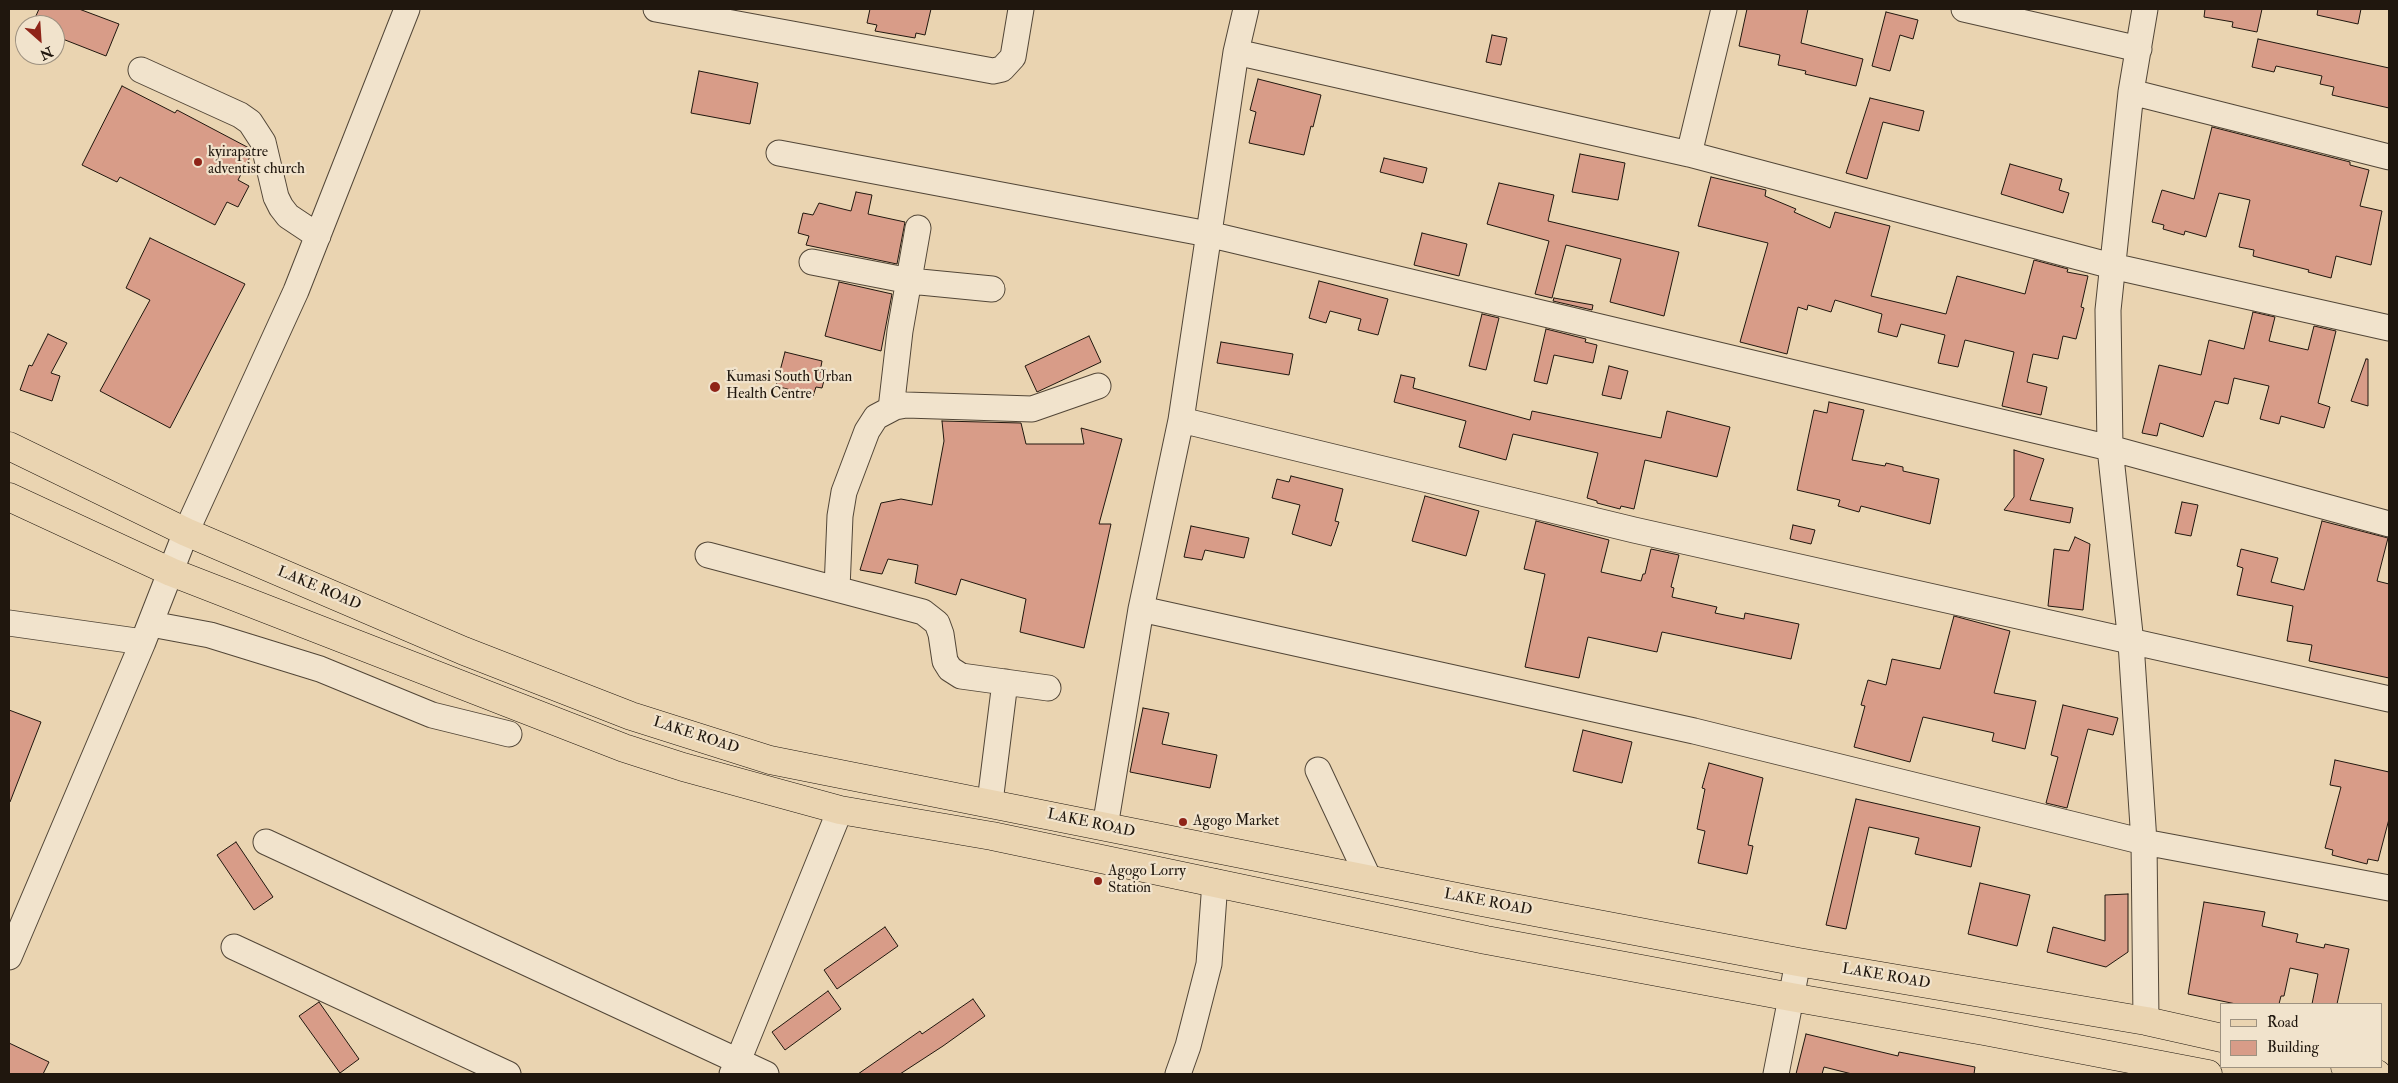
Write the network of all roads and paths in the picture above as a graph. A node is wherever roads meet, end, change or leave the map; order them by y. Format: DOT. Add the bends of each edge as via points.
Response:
graph roads {
  1 [pos="407,9"];
  2 [pos="656,9"];
  3 [pos="1020,9"];
  4 [pos="1246,9"];
  5 [pos="1724,9"];
  6 [pos="1964,9"];
  7 [pos="2145,9"];
  8 [pos="2139,49"];
  9 [pos="1236,52"];
  10 [pos="141,70"];
  11 [pos="2131,92"];
  12 [pos="779,154"];
  13 [pos="1689,154"];
  14 [pos="2389,157"];
  15 [pos="918,228"];
  16 [pos="1208,234"];
  17 [pos="318,236"];
  18 [pos="812,262"];
  19 [pos="2112,266"];
  20 [pos="910,281"];
  21 [pos="992,289"];
  22 [pos="2389,328"];
  23 [pos="1098,386"];
  24 [pos="891,409"];
  25 [pos="1181,420"];
  26 [pos="9,446"];
  27 [pos="2110,448"];
  28 [pos="9,497"];
  29 [pos="2389,524"];
  30 [pos="186,532"];
  31 [pos="708,555"];
  32 [pos="171,572"];
  33 [pos="837,589"];
  34 [pos="1140,609"];
  35 [pos="9,622"];
  36 [pos="147,633"];
  37 [pos="2131,643"];
  38 [pos="1005,682"];
  39 [pos="1048,688"];
  40 [pos="2389,700"];
  41 [pos="509,734"];
  42 [pos="1318,770"];
  43 [pos="990,802"];
  44 [pos="840,810"];
  45 [pos="1105,828"];
  46 [pos="266,842"];
  47 [pos="2144,842"];
  48 [pos="1369,879"];
  49 [pos="1215,882"];
  50 [pos="2389,888"];
  51 [pos="234,947"];
  52 [pos="9,957"];
  53 [pos="1798,962"];
  54 [pos="1791,997"];
  55 [pos="2146,1020"];
  56 [pos="2220,1038"];
  57 [pos="735,1068"];
  58 [pos="2350,1068"];
  59 [pos="508,1074"];
  60 [pos="766,1074"];
  61 [pos="1178,1074"];
  62 [pos="1776,1074"];
  63 [pos="2208,1074"];
  64 [pos="2377,1074"];
  1 -- 17 [label="street"];
  2 -- 3 [label="street" via="993,71 1002,68 1013,57"];
  4 -- 9 [label="street"];
  5 -- 13 [label="street"];
  6 -- 8 [label="street"];
  7 -- 8 [label="street"];
  8 -- 11 [label="street"];
  9 -- 13 [label="street"];
  9 -- 16 [label="street"];
  10 -- 17 [label="street" via="250,122 263,142 281,207 288,216"];
  11 -- 14 [label="street"];
  11 -- 19 [label="street"];
  12 -- 16 [label="street"];
  13 -- 19 [label="street"];
  15 -- 20 [label="street"];
  16 -- 25 [label="street"];
  16 -- 27 [label="street"];
  17 -- 30 [label="street"];
  18 -- 20 [label="street"];
  19 -- 22 [label="street"];
  19 -- 27 [label="street" via="2108,310"];
  20 -- 21 [label="street"];
  20 -- 24 [label="street" via="900,330"];
  23 -- 24 [label="street" via="1042,407 1023,410 906,405"];
  24 -- 33 [label="street" via="876,418 867,431 844,492"];
  25 -- 34 [label="street"];
  25 -- 37 [label="street" via="1625,528"];
  26 -- 30 [label="main road, LAKE ROAD"];
  27 -- 29 [label="street"];
  27 -- 37 [label="street"];
  28 -- 32 [label="main road, LAKE ROAD"];
  30 -- 32 [label="street"];
  30 -- 43 [label="main road, LAKE ROAD" via="464,651 631,716 770,760"];
  31 -- 33 [label="street"];
  32 -- 36 [label="street"];
  32 -- 44 [label="main road, LAKE ROAD" via="624,748"];
  33 -- 38 [label="street" via="923,612 937,623 945,661 950,669 962,676"];
  34 -- 45 [label="street"];
  34 -- 47 [label="street" via="1694,731"];
  35 -- 36 [label="street"];
  36 -- 41 [label="street" via="210,635 320,669 432,715"];
  36 -- 52 [label="street"];
  37 -- 40 [label="street"];
  37 -- 47 [label="street"];
  38 -- 39 [label="street"];
  38 -- 43 [label="street"];
  42 -- 48 [label="street"];
  43 -- 45 [label="main road, LAKE ROAD"];
  44 -- 49 [label="main road, LAKE ROAD" via="992,836"];
  44 -- 57 [label="street"];
  45 -- 48 [label="main road, LAKE ROAD"];
  46 -- 57 [label="street"];
  47 -- 50 [label="street"];
  47 -- 55 [label="street"];
  48 -- 53 [label="main road, LAKE ROAD"];
  49 -- 54 [label="main road, LAKE ROAD" via="1486,940"];
  49 -- 61 [label="street" via="1210,964"];
  51 -- 59 [label="street"];
  53 -- 54 [label="street"];
  53 -- 55 [label="main road, LAKE ROAD"];
  54 -- 62 [label="street"];
  54 -- 63 [label="main road, LAKE ROAD"];
  55 -- 56 [label="main road, LAKE ROAD"];
  57 -- 60 [label="street"];
  58 -- 64 [label="main road"];
}
